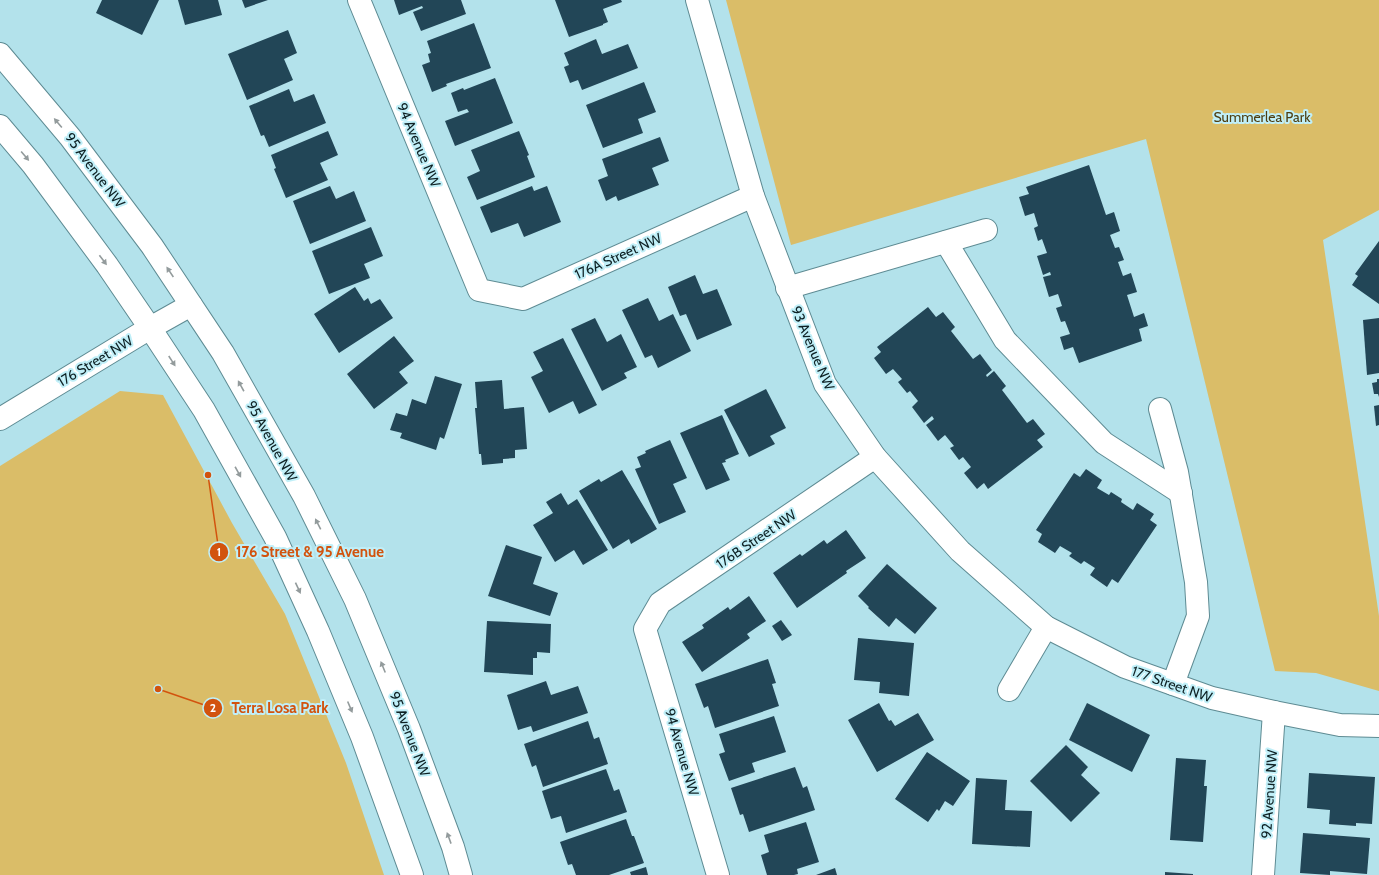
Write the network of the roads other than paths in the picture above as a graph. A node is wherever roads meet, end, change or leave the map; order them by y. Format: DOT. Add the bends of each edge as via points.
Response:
graph roads {
  1 [pos="358,0"];
  2 [pos="697,0"];
  3 [pos="0,54"];
  4 [pos="0,126"];
  5 [pos="753,196"];
  6 [pos="986,230"];
  7 [pos="946,242"];
  8 [pos="787,288"];
  9 [pos="479,290"];
  10 [pos="191,305"];
  11 [pos="150,328"];
  12 [pos="1160,409"];
  13 [pos="0,419"];
  14 [pos="875,457"];
  15 [pos="1181,493"];
  16 [pos="1046,627"];
  17 [pos="645,628"];
  18 [pos="1173,684"];
  19 [pos="1009,690"];
  20 [pos="1274,712"];
  21 [pos="1379,726"];
  22 [pos="412,875"];
  23 [pos="461,875"];
  24 [pos="718,875"];
  25 [pos="1263,875"];
  1 -- 9 [label="street, 94 Avenue NW"];
  2 -- 5 [label="street, 93 Avenue NW"];
  10 -- 3 [label="street, 95 Avenue NW, one-way" via="152,246 70,137"];
  4 -- 11 [label="street, one-way" via="47,184"];
  5 -- 8 [label="street, 93 Avenue NW"];
  5 -- 9 [label="street, 176A Street NW" via="523,298"];
  6 -- 7 [label="street"];
  7 -- 8 [label="street"];
  7 -- 15 [label="street" via="1005,340 1104,442"];
  8 -- 14 [label="street, 93 Avenue NW" via="825,384"];
  10 -- 11 [label="street, 176 Street NW"];
  23 -- 10 [label="street, 95 Avenue NW, one-way" via="409,729 355,599 300,489 223,353"];
  11 -- 13 [label="street, 176 Street NW"];
  11 -- 22 [label="street, one-way" via="204,410 275,537 362,737"];
  12 -- 15 [label="street"];
  14 -- 16 [label="street, 93 Avenue NW" via="960,551"];
  14 -- 17 [label="street, 176B Street NW" via="660,603"];
  15 -- 18 [label="street" via="1196,582 1198,616"];
  16 -- 18 [label="street, 177 Street NW" via="1125,667"];
  16 -- 19 [label="street"];
  17 -- 24 [label="street, 94 Avenue NW"];
  18 -- 20 [label="street, 177 Street NW" via="1212,698"];
  20 -- 21 [label="street, 177 Street NW" via="1340,725"];
  20 -- 25 [label="street, 92 Avenue NW"];
}
